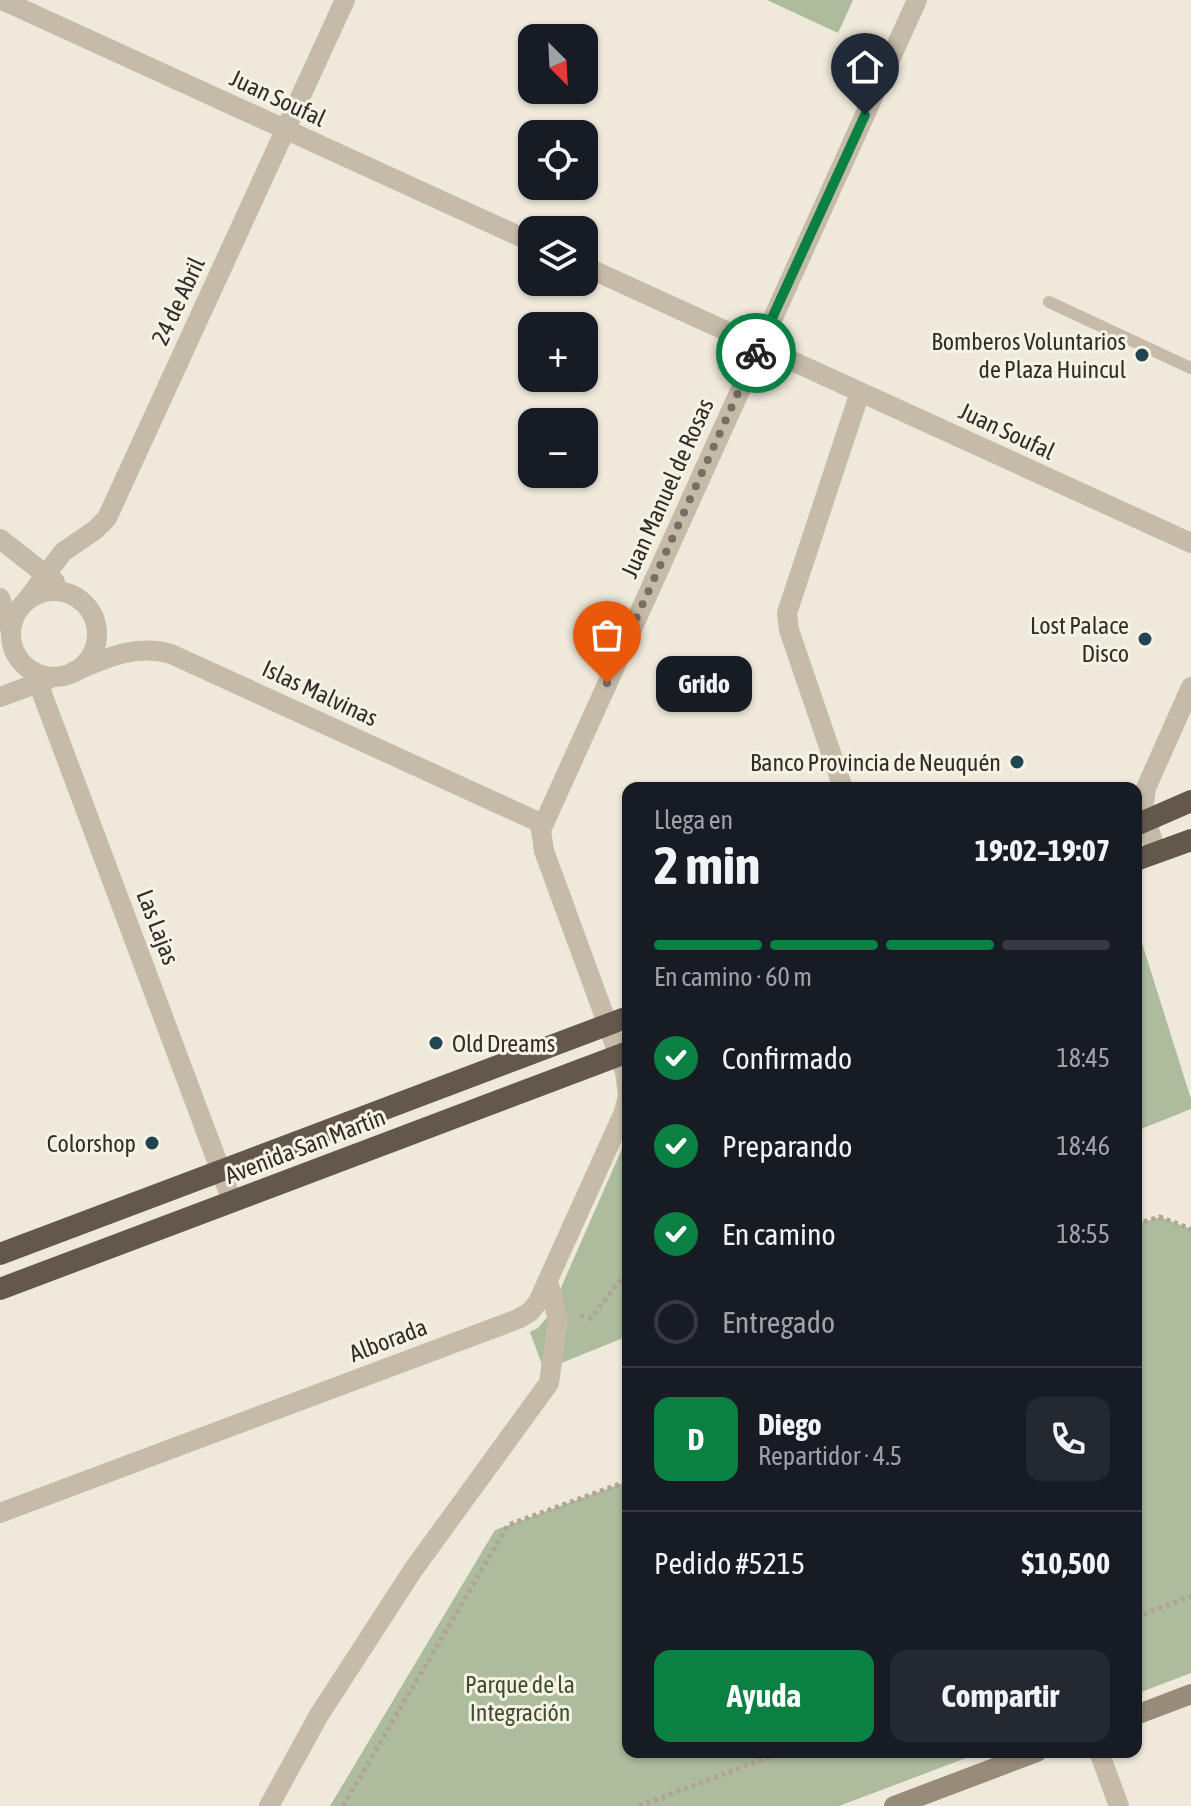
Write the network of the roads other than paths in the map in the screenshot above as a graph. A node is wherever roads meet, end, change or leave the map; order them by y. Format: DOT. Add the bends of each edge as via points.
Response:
graph roads {
  1 [pos="2,0"];
  2 [pos="345,0"];
  3 [pos="917,0"];
  4 [pos="286,130"];
  5 [pos="518,236"];
  6 [pos="598,272"];
  7 [pos="1049,302"];
  8 [pos="760,346"];
  9 [pos="1191,368"];
  10 [pos="860,392"];
  11 [pos="0,539"];
  12 [pos="1191,543"];
  13 [pos="46,574"];
  14 [pos="71,594"];
  15 [pos="0,598"];
  16 [pos="26,601"];
  17 [pos="11,632"];
  18 [pos="17,655"];
  19 [pos="64,675"];
  20 [pos="36,677"];
  21 [pos="1191,687"];
  22 [pos="0,696"];
  23 [pos="841,782"];
  24 [pos="1191,801"];
  25 [pos="1142,816"];
  26 [pos="1142,823"];
  27 [pos="543,824"];
  28 [pos="1142,830"];
  29 [pos="1191,840"];
  30 [pos="1146,856"];
  31 [pos="618,1021"];
  32 [pos="622,1043"];
  33 [pos="622,1055"];
  34 [pos="622,1116"];
  35 [pos="221,1170"];
  36 [pos="232,1201"];
  37 [pos="0,1254"];
  38 [pos="548,1281"];
  39 [pos="0,1289"];
  40 [pos="0,1513"];
  41 [pos="1191,1694"];
  42 [pos="1142,1713"];
  43 [pos="1021,1758"];
  44 [pos="1101,1758"];
  45 [pos="269,1806"];
  46 [pos="894,1806"];
  47 [pos="1119,1806"];
  1 -- 4 [label="street, Juan Soufal"];
  2 -- 4 [label="street, 24 de Abril"];
  3 -- 8 [label="street, Juan Manuel de Rosas"];
  4 -- 5 [label="street, Juan Soufal"];
  4 -- 13 [label="street, 24 de Abril" via="107,518 68,547"];
  6 -- 8 [label="street, Juan Soufal"];
  7 -- 9 [label="lane"];
  8 -- 10 [label="street, Juan Soufal"];
  8 -- 27 [label="street, Juan Manuel de Rosas"];
  10 -- 12 [label="street, Juan Soufal"];
  10 -- 23 [label="street" via="787,613"];
  11 -- 13 [label="street"];
  13 -- 14 [label="street"];
  13 -- 16 [label="street, 24 de Abril"];
  14 -- 16 [label="street" via="47,592"];
  14 -- 19 [label="street" via="89,609 97,633 90,657"];
  15 -- 17 [label="street"];
  16 -- 17 [label="street"];
  17 -- 18 [label="street"];
  18 -- 20 [label="street"];
  18 -- 22 [label="street" via="15,679"];
  19 -- 20 [label="street"];
  19 -- 27 [label="street, Islas Malvinas" via="121,653 163,651"];
  20 -- 22 [label="street"];
  20 -- 35 [label="street, Las Lajas"];
  21 -- 25 [label="street" via="1146,788"];
  24 -- 26 [label="highway"];
  27 -- 31 [label="street, Alborada" via="544,851"];
  28 -- 30 [label="street"];
  29 -- 30 [label="highway"];
  31 -- 32 [label="street, Alborada"];
  31 -- 35 [label="highway, Avenida San Martín"];
  33 -- 36 [label="highway, Avenida San Martín"];
  34 -- 38 [label="street, Alborada"];
  35 -- 36 [label="street, Las Lajas"];
  35 -- 37 [label="highway, Avenida San Martín"];
  36 -- 39 [label="highway, Avenida San Martín"];
  38 -- 40 [label="street, Alborada" via="535,1307 518,1319"];
  38 -- 45 [label="street" via="558,1320 549,1383 413,1570 319,1715"];
  41 -- 42 [label="main road"];
  43 -- 46 [label="main road"];
  44 -- 47 [label="street"];
}
